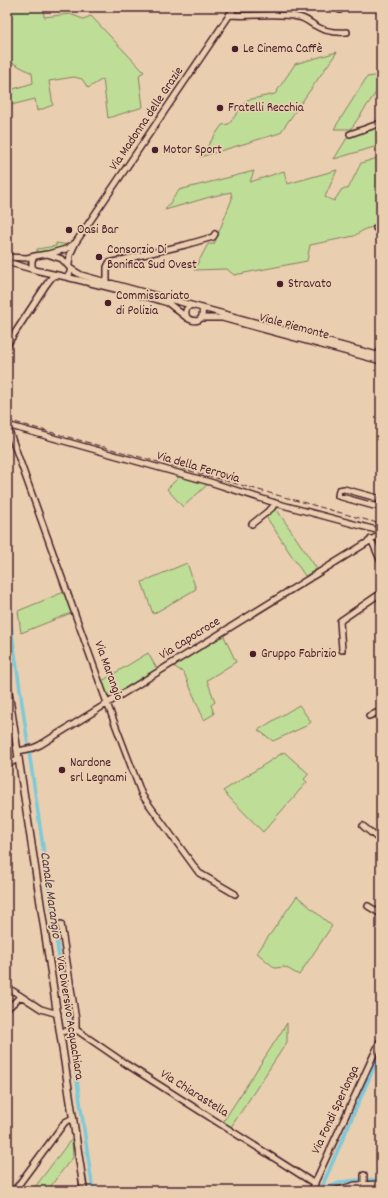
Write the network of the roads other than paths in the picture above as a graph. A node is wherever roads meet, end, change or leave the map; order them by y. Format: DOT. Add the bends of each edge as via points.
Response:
graph roads {
  1 [pos="235,7"];
  2 [pos="229,15"];
  3 [pos="347,32"];
  4 [pos="381,124"];
  5 [pos="350,134"];
  6 [pos="215,234"];
  7 [pos="76,242"];
  8 [pos="47,254"];
  9 [pos="35,256"];
  10 [pos="7,257"];
  11 [pos="7,262"];
  12 [pos="70,267"];
  13 [pos="36,270"];
  14 [pos="45,272"];
  15 [pos="56,275"];
  16 [pos="66,277"];
  17 [pos="107,282"];
  18 [pos="46,285"];
  19 [pos="191,305"];
  20 [pos="202,308"];
  21 [pos="187,318"];
  22 [pos="202,318"];
  23 [pos="7,345"];
  24 [pos="381,349"];
  25 [pos="380,356"];
  26 [pos="381,362"];
  27 [pos="7,425"];
  28 [pos="381,499"];
  29 [pos="275,502"];
  30 [pos="381,505"];
  31 [pos="252,524"];
  32 [pos="381,534"];
  33 [pos="371,539"];
  34 [pos="381,562"];
  35 [pos="381,593"];
  36 [pos="342,650"];
  37 [pos="7,682"];
  38 [pos="107,703"];
  39 [pos="381,711"];
  40 [pos="369,716"];
  41 [pos="19,753"];
  42 [pos="7,765"];
  43 [pos="363,826"];
  44 [pos="381,841"];
  45 [pos="234,894"];
  46 [pos="368,906"];
  47 [pos="381,914"];
  48 [pos="61,924"];
  49 [pos="7,987"];
  50 [pos="21,996"];
  51 [pos="7,1009"];
  52 [pos="58,1014"];
  53 [pos="75,1030"];
  54 [pos="63,1032"];
  55 [pos="381,1039"];
  56 [pos="73,1118"];
  57 [pos="315,1184"];
  58 [pos="381,1184"];
  59 [pos="14,1191"];
  60 [pos="84,1191"];
  61 [pos="311,1191"];
  62 [pos="334,1191"];
  1 -- 2 [label="street, Via Madonna delle Grazie"];
  2 -- 3 [label="street" via="290,15 308,20 322,30"];
  2 -- 7 [label="street, Via Madonna delle Grazie"];
  4 -- 5 [label="street"];
  6 -- 17 [label="street" via="213,237 185,245 109,263"];
  7 -- 8 [label="street" via="66,249"];
  7 -- 12 [label="street" via="70,255"];
  8 -- 9 [label="street"];
  8 -- 12 [label="street, Viale Piemonte" via="62,259"];
  9 -- 10 [label="street"];
  9 -- 13 [label="street" via="31,264"];
  11 -- 13 [label="street"];
  12 -- 16 [label="street" via="69,275"];
  12 -- 17 [label="street, Viale Piemonte" via="81,275"];
  13 -- 14 [label="street"];
  14 -- 15 [label="street"];
  14 -- 18 [label="street"];
  15 -- 16 [label="street"];
  15 -- 18 [label="street"];
  16 -- 21 [label="street" via="168,303"];
  17 -- 19 [label="street, Viale Piemonte"];
  18 -- 23 [label="street"];
  19 -- 20 [label="street, Viale Piemonte"];
  19 -- 21 [label="street" via="186,308"];
  20 -- 22 [label="street"];
  20 -- 25 [label="street, Viale Piemonte"];
  21 -- 22 [label="street, Viale Piemonte" via="192,321"];
  22 -- 26 [label="street, Viale Piemonte" via="222,318"];
  24 -- 25 [label="street"];
  27 -- 29 [label="street, Via della Ferrovia"];
  27 -- 38 [label="street, Via Marangio"];
  28 -- 30 [label="street" via="344,489 339,490 338,494 374,506"];
  29 -- 31 [label="street" via="272,508"];
  29 -- 32 [label="street, Via della Ferrovia" via="380,531"];
  32 -- 33 [label="street, Via Capocroce"];
  33 -- 34 [label="street"];
  33 -- 38 [label="street, Via Capocroce"];
  35 -- 36 [label="street" via="340,620"];
  37 -- 41 [label="main road, Via Diversivo Acquachiara"];
  38 -- 41 [label="street, Via Capocroce" via="33,748"];
  38 -- 45 [label="street, Via Marangio" via="144,799 199,873"];
  39 -- 40 [label="street"];
  41 -- 42 [label="street, Via Capocroce"];
  41 -- 52 [label="main road, Via Diversivo Acquachiara"];
  43 -- 44 [label="street"];
  46 -- 47 [label="street"];
  48 -- 53 [label="street" via="76,1020"];
  49 -- 50 [label="street"];
  50 -- 51 [label="street"];
  50 -- 52 [label="street" via="41,1009"];
  52 -- 54 [label="main road, Via Diversivo Acquachiara"];
  53 -- 54 [label="street"];
  53 -- 57 [label="street, Via Chiarastella"];
  54 -- 56 [label="main road, Via Diversivo Acquachiara"];
  55 -- 57 [label="street, Via Fondi Sperlonga"];
  56 -- 59 [label="street" via="65,1122"];
  56 -- 60 [label="main road, Via Diversivo Acquachiara"];
  57 -- 61 [label="street, Via Fondi Sperlonga"];
  58 -- 62 [label="street" via="364,1180"];
}
